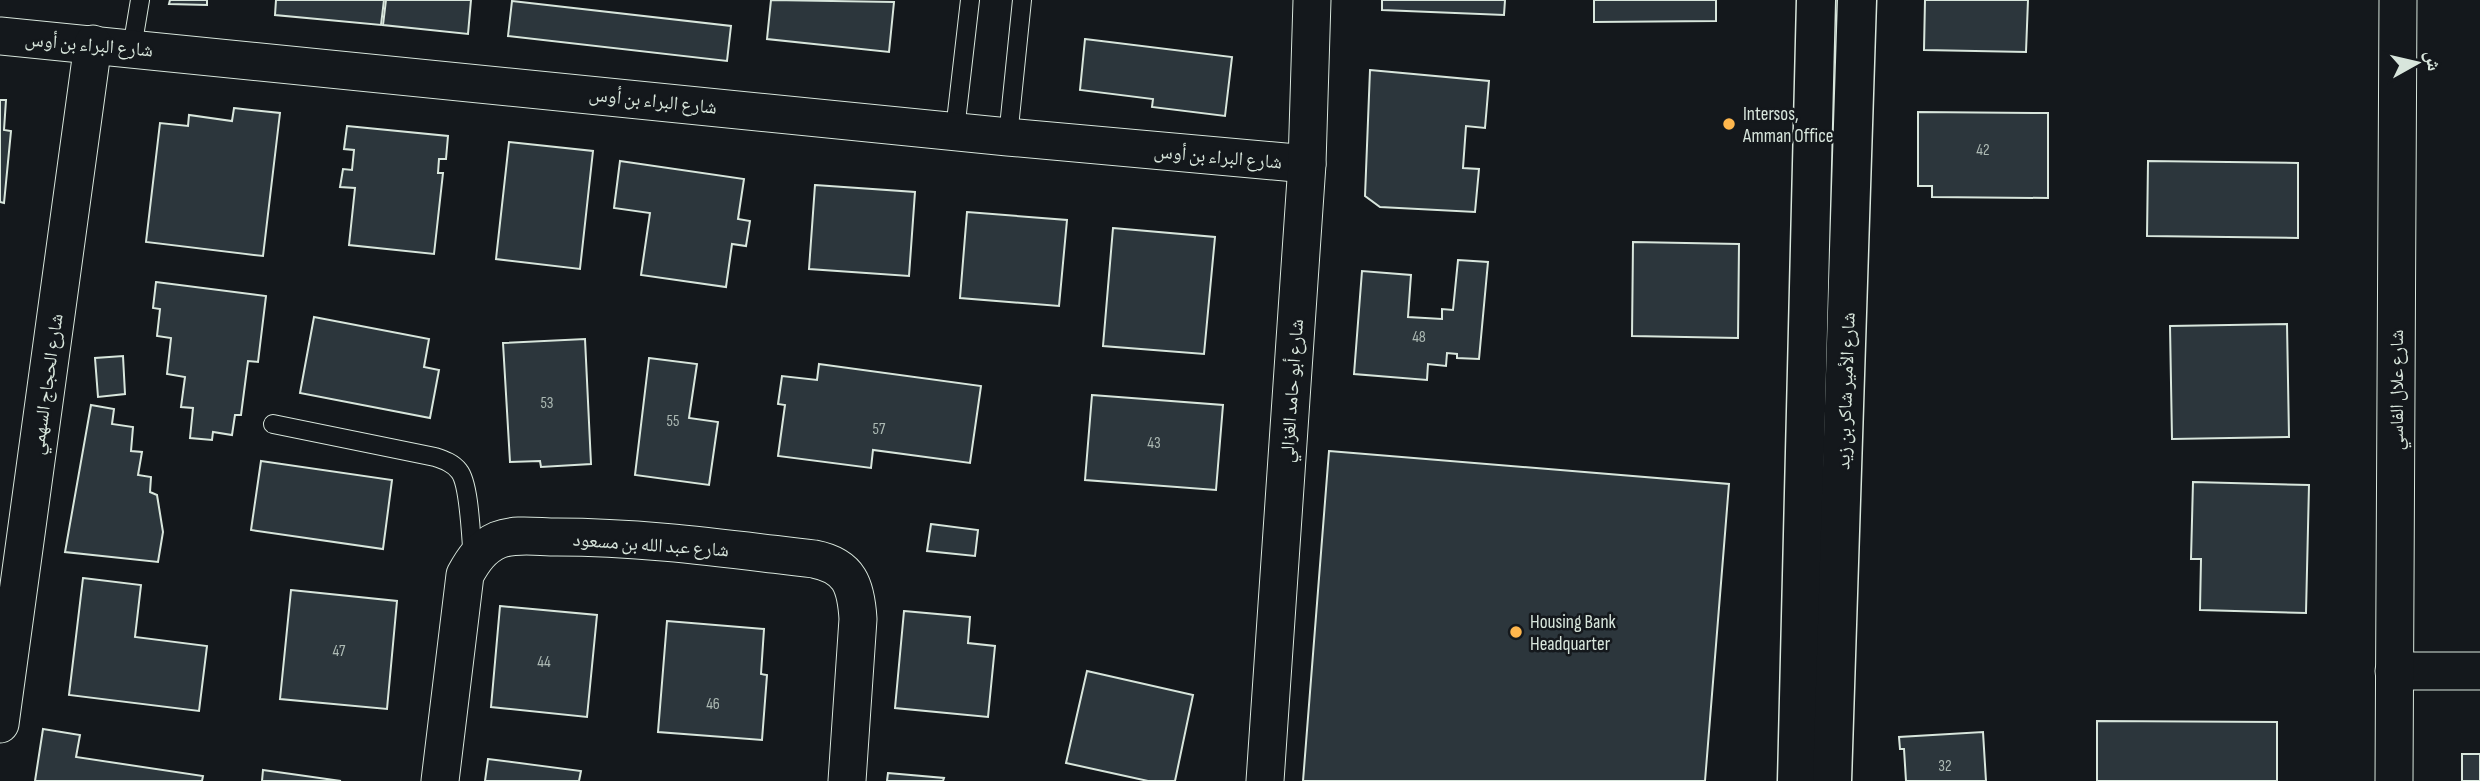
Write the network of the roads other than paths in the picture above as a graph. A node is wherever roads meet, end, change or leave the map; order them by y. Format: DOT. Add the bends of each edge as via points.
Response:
graph roads {
  1 [pos="140,0"];
  2 [pos="970,0"];
  3 [pos="1022,0"];
  4 [pos="1312,0"];
  5 [pos="1816,0"];
  6 [pos="1857,0"];
  7 [pos="2398,0"];
  8 [pos="0,36"];
  9 [pos="93,44"];
  10 [pos="132,48"];
  11 [pos="955,130"];
  12 [pos="1008,137"];
  13 [pos="1307,164"];
  14 [pos="273,424"];
  15 [pos="473,560"];
  16 [pos="2394,671"];
  17 [pos="2480,671"];
  18 [pos="0,724"];
  19 [pos="440,781"];
  20 [pos="847,781"];
  21 [pos="1265,781"];
  22 [pos="1797,781"];
  23 [pos="1832,781"];
  24 [pos="2394,781"];
  1 -- 10 [label="lane"];
  2 -- 11 [label="lane"];
  3 -- 12 [label="lane"];
  4 -- 13 [label="street, شارع أبو حامد الغزالي"];
  5 -- 22 [label="main road, شارع الأمير شاكر بن زيد"];
  6 -- 23 [label="main road, شارع الأمير شاكر بن زيد"];
  7 -- 16 [label="street, شارع علال الفاسي"];
  8 -- 9 [label="street, شارع البراء بن أوس"];
  9 -- 10 [label="street, شارع البراء بن أوس"];
  9 -- 18 [label="street, شارع الحجاج السهمي"];
  10 -- 11 [label="street, شارع البراء بن أوس"];
  11 -- 12 [label="street, شارع البراء بن أوس"];
  12 -- 13 [label="street, شارع البراء بن أوس"];
  13 -- 21 [label="street, شارع أبو حامد الغزالي"];
  14 -- 15 [label="lane" via="449,462 460,471 465,484"];
  15 -- 19 [label="street" via="465,575"];
  15 -- 20 [label="street, شارع عبد الله بن مسعود" via="500,540 596,537 829,562 851,580 858,619"];
  16 -- 17 [label="street"];
  16 -- 24 [label="street, شارع علال الفاسي"];
}
